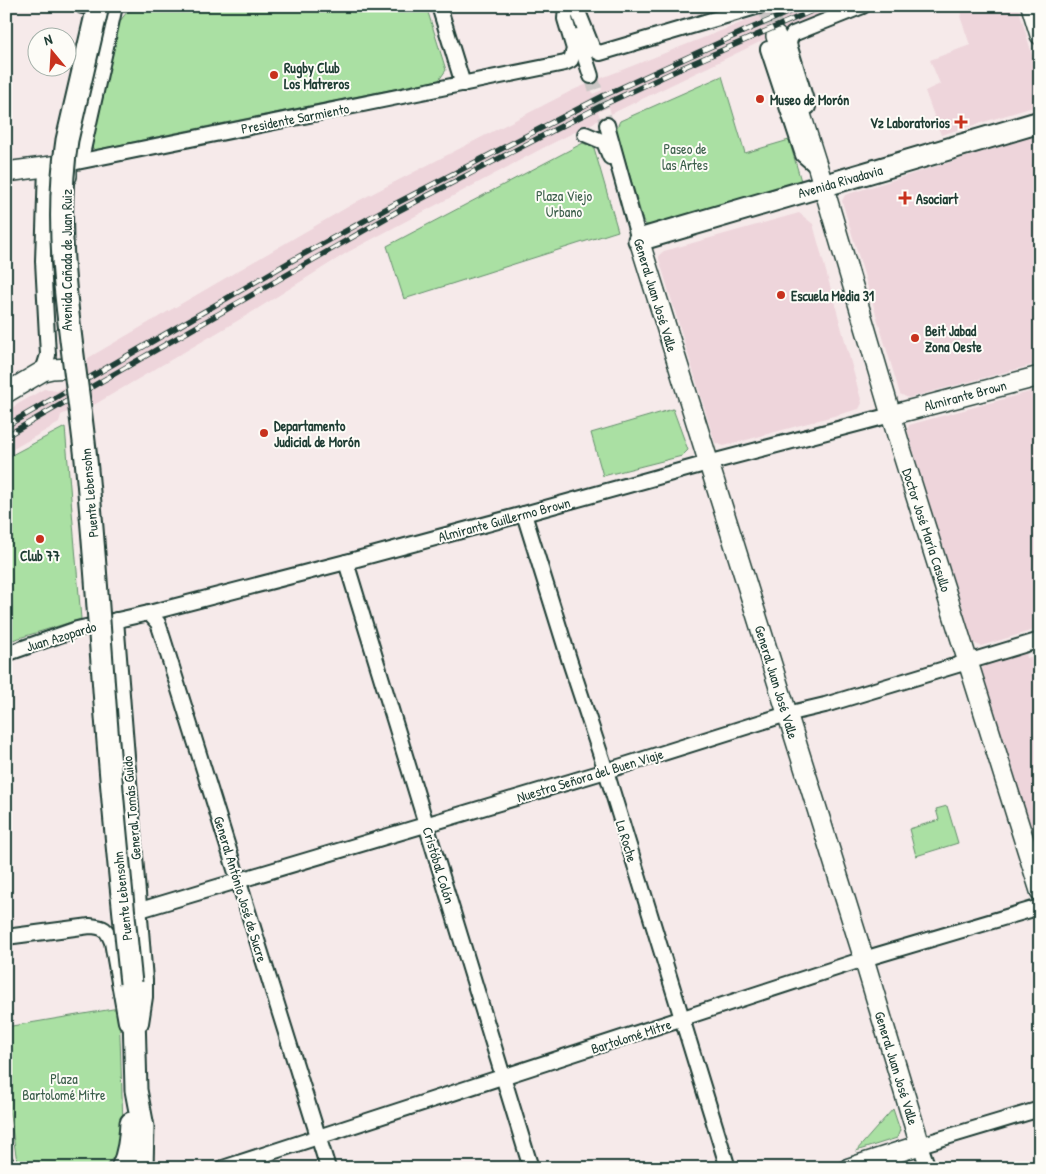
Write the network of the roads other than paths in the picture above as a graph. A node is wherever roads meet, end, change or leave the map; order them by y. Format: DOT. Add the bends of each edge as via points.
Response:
graph roads {
  1 [pos="110,6"];
  2 [pos="115,6"];
  3 [pos="439,6"];
  4 [pos="569,6"];
  5 [pos="729,6"];
  6 [pos="759,6"];
  7 [pos="863,6"];
  8 [pos="1031,6"];
  9 [pos="88,7"];
  10 [pos="720,17"];
  11 [pos="1040,35"];
  12 [pos="778,41"];
  13 [pos="591,76"];
  14 [pos="463,84"];
  15 [pos="1040,122"];
  16 [pos="607,125"];
  17 [pos="585,134"];
  18 [pos="67,164"];
  19 [pos="46,167"];
  20 [pos="6,172"];
  21 [pos="821,177"];
  22 [pos="626,195"];
  23 [pos="639,240"];
  24 [pos="70,368"];
  25 [pos="43,372"];
  26 [pos="1040,376"];
  27 [pos="6,393"];
  28 [pos="891,415"];
  29 [pos="708,463"];
  30 [pos="524,514"];
  31 [pos="346,562"];
  32 [pos="149,613"];
  33 [pos="109,622"];
  34 [pos="1040,640"];
  35 [pos="6,654"];
  36 [pos="969,662"];
  37 [pos="787,714"];
  38 [pos="606,771"];
  39 [pos="427,824"];
  40 [pos="238,882"];
  41 [pos="1040,891"];
  42 [pos="1040,907"];
  43 [pos="140,910"];
  44 [pos="6,937"];
  45 [pos="864,959"];
  46 [pos="130,983"];
  47 [pos="682,1019"];
  48 [pos="135,1054"];
  49 [pos="503,1077"];
  50 [pos="136,1090"];
  51 [pos="1040,1109"];
  52 [pos="318,1136"];
  53 [pos="920,1145"];
  54 [pos="6,1164"];
  55 [pos="7,1168"];
  56 [pos="122,1168"];
  57 [pos="142,1168"];
  58 [pos="223,1168"];
  59 [pos="328,1168"];
  60 [pos="531,1168"];
  61 [pos="728,1168"];
  62 [pos="849,1168"];
  63 [pos="928,1168"];
  1 -- 9 [label="street"];
  2 -- 18 [label="street" via="83,150"];
  3 -- 14 [label="street"];
  4 -- 10 [label="street" via="579,14 592,49 600,53"];
  4 -- 13 [label="street"];
  4 -- 14 [label="street, Presidente Sarmiento" via="565,19 574,48 571,60"];
  5 -- 10 [label="street"];
  6 -- 10 [label="street"];
  7 -- 12 [label="street"];
  8 -- 11 [label="street"];
  9 -- 18 [label="street, Avenida Cañada de Juan Ruiz" via="98,14 99,20"];
  9 -- 46 [label="main road, Puente Lebensohn, bridge" via="64,160 62,209 66,298 84,435 108,753"];
  12 -- 21 [label="street, Doctor José María Casullo"];
  14 -- 18 [label="street, Presidente Sarmiento"];
  15 -- 21 [label="main road, Avenida Rivadavia"];
  16 -- 22 [label="street, General Juan José Valle"];
  17 -- 22 [label="street, General Juan José Valle" via="604,142 620,190"];
  18 -- 19 [label="street, Presidente Sarmiento"];
  18 -- 24 [label="street, Avenida Cañada de Juan Ruiz" via="64,294"];
  19 -- 20 [label="street, Presidente Sarmiento"];
  19 -- 25 [label="street, Avenida Cañada de Juan Ruiz" via="43,261 48,355"];
  21 -- 23 [label="main road, Avenida Rivadavia"];
  21 -- 28 [label="street, Doctor José María Casullo"];
  22 -- 23 [label="street, General Juan José Valle"];
  23 -- 29 [label="street, General Juan José Valle"];
  24 -- 25 [label="street"];
  24 -- 33 [label="street, Avenida Cañada de Juan Ruiz" via="87,437"];
  25 -- 27 [label="street"];
  26 -- 28 [label="street, Almirante Brown"];
  28 -- 29 [label="street, Almirante Guillermo Brown"];
  28 -- 36 [label="street, Doctor José María Casullo"];
  29 -- 30 [label="street, Almirante Guillermo Brown"];
  29 -- 37 [label="street, General Juan José Valle"];
  30 -- 31 [label="street, Almirante Guillermo Brown"];
  30 -- 38 [label="street, La Roche"];
  31 -- 32 [label="street, Almirante Guillermo Brown"];
  31 -- 39 [label="street, Cristóbal Colón"];
  32 -- 33 [label="street, Almirante Guillermo Brown"];
  32 -- 40 [label="street, General António José de Sucre" via="161,632"];
  33 -- 35 [label="street, Juan Azopardo" via="76,629"];
  33 -- 43 [label="street, General Tomás Guido"];
  34 -- 36 [label="street, Nuestra Señora del Buen Viaje"];
  36 -- 37 [label="street, Nuestra Señora del Buen Viaje"];
  36 -- 41 [label="street, Doctor José María Casullo"];
  37 -- 38 [label="street, Nuestra Señora del Buen Viaje"];
  37 -- 45 [label="street, General Juan José Valle"];
  38 -- 39 [label="street, Nuestra Señora del Buen Viaje"];
  38 -- 47 [label="street, La Roche"];
  39 -- 40 [label="street, Nuestra Señora del Buen Viaje"];
  39 -- 49 [label="street, Cristóbal Colón"];
  40 -- 43 [label="street, Nuestra Señora del Buen Viaje"];
  40 -- 52 [label="street, General António José de Sucre"];
  42 -- 45 [label="street, Bartolomé Mitre"];
  43 -- 48 [label="street, General Tomás Guido" via="145,997"];
  44 -- 48 [label="street, General Tomás Guido" via="90,926 105,929 112,942"];
  45 -- 47 [label="street, Bartolomé Mitre"];
  45 -- 53 [label="street, General Juan José Valle"];
  46 -- 48 [label="main road, General Tomás Guido"];
  47 -- 49 [label="street, Bartolomé Mitre"];
  47 -- 61 [label="street, La Roche"];
  48 -- 50 [label="main road, General Tomás Guido"];
  49 -- 52 [label="street, Bartolomé Mitre"];
  49 -- 60 [label="street, Cristóbal Colón"];
  50 -- 56 [label="main road" via="128,1153"];
  50 -- 57 [label="main road, General Tomás Guido" via="143,1127"];
  51 -- 53 [label="street"];
  52 -- 58 [label="street, Bartolomé Mitre"];
  52 -- 59 [label="street, General António José de Sucre"];
  53 -- 62 [label="street"];
  53 -- 63 [label="street, General Juan José Valle"];
  54 -- 55 [label="street"];
}
